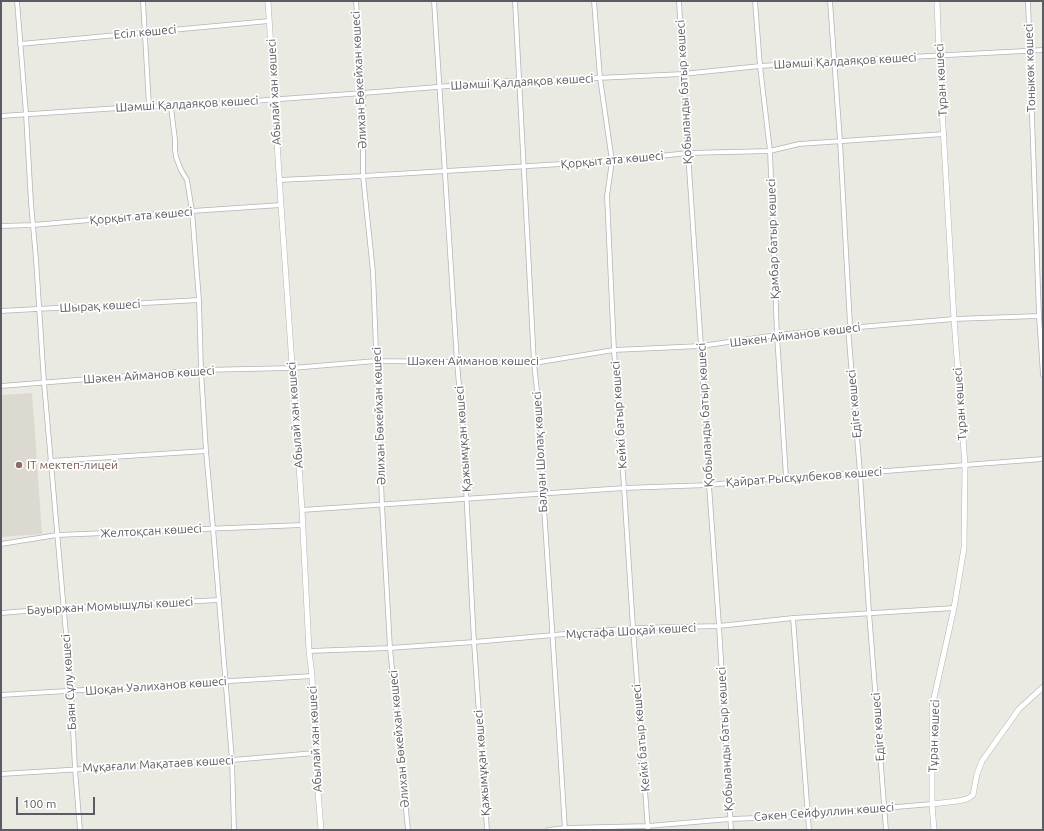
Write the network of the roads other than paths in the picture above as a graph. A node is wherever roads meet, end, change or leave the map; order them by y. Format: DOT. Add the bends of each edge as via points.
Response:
graph roads {
  1 [pos="18,1"];
  2 [pos="143,1"];
  3 [pos="268,1"];
  4 [pos="356,1"];
  5 [pos="434,1"];
  6 [pos="515,1"];
  7 [pos="594,1"];
  8 [pos="679,1"];
  9 [pos="755,1"];
  10 [pos="830,1"];
  11 [pos="937,1"];
  12 [pos="1028,1"];
  13 [pos="269,21"];
  14 [pos="146,33"];
  15 [pos="20,44"];
  16 [pos="1030,50"];
  17 [pos="1043,50"];
  18 [pos="939,56"];
  19 [pos="834,61"];
  20 [pos="760,66"];
  21 [pos="683,74"];
  22 [pos="600,78"];
  23 [pos="520,82"];
  24 [pos="439,87"];
  25 [pos="363,93"];
  26 [pos="274,99"];
  27 [pos="149,106"];
  28 [pos="171,107"];
  29 [pos="26,114"];
  30 [pos="1,116"];
  31 [pos="944,134"];
  32 [pos="840,140"];
  33 [pos="770,151"];
  34 [pos="688,153"];
  35 [pos="612,161"];
  36 [pos="524,166"];
  37 [pos="445,170"];
  38 [pos="363,176"];
  39 [pos="279,180"];
  40 [pos="281,205"];
  41 [pos="192,211"];
  42 [pos="33,225"];
  43 [pos="1,226"];
  44 [pos="199,300"];
  45 [pos="38,309"];
  46 [pos="1,311"];
  47 [pos="1039,316"];
  48 [pos="954,320"];
  49 [pos="848,328"];
  50 [pos="777,335"];
  51 [pos="701,346"];
  52 [pos="614,350"];
  53 [pos="376,361"];
  54 [pos="457,362"];
  55 [pos="534,363"];
  56 [pos="292,368"];
  57 [pos="201,370"];
  58 [pos="1043,375"];
  59 [pos="44,383"];
  60 [pos="1,386"];
  61 [pos="206,451"];
  62 [pos="1043,459"];
  63 [pos="50,461"];
  64 [pos="965,465"];
  65 [pos="860,473"];
  66 [pos="786,476"];
  67 [pos="709,485"];
  68 [pos="624,488"];
  69 [pos="543,494"];
  70 [pos="467,499"];
  71 [pos="382,505"];
  72 [pos="302,510"];
  73 [pos="302,525"];
  74 [pos="213,528"];
  75 [pos="57,535"];
  76 [pos="1,544"];
  77 [pos="219,600"];
  78 [pos="63,608"];
  79 [pos="954,608"];
  80 [pos="869,612"];
  81 [pos="1,613"];
  82 [pos="793,618"];
  83 [pos="719,626"];
  84 [pos="632,628"];
  85 [pos="553,636"];
  86 [pos="474,642"];
  87 [pos="390,648"];
  88 [pos="309,651"];
  89 [pos="312,676"];
  90 [pos="225,682"];
  91 [pos="1043,687"];
  92 [pos="71,691"];
  93 [pos="1,695"];
  94 [pos="315,753"];
  95 [pos="232,760"];
  96 [pos="75,769"];
  97 [pos="1,774"];
  98 [pos="932,804"];
  99 [pos="884,808"];
  100 [pos="808,816"];
  101 [pos="730,819"];
  102 [pos="648,828"];
  103 [pos="565,829"];
  104 [pos="80,830"];
  105 [pos="234,830"];
  106 [pos="321,830"];
  107 [pos="408,830"];
  108 [pos="487,830"];
  109 [pos="548,830"];
  110 [pos="731,830"];
  111 [pos="809,830"];
  112 [pos="886,830"];
  113 [pos="934,830"];
  1 -- 15 [label="street, Баян Сұлу көшесі"];
  2 -- 14 [label="street"];
  3 -- 13 [label="street, Абылай хан көшесі"];
  4 -- 25 [label="street, Әлихан Бөкейхан көшесі"];
  5 -- 24 [label="street, Қажымұқан көшесі"];
  6 -- 23 [label="street, Балуан Шолақ көшесі"];
  7 -- 22 [label="street, Кейкі батыр көшесі"];
  8 -- 21 [label="street, Қобыланды батыр көшесі"];
  9 -- 20 [label="street, Қамбар батыр көшесі"];
  10 -- 19 [label="street, Едіге көшесі"];
  11 -- 18 [label="street, Тұран көшесі"];
  12 -- 16 [label="street, Тоныкөк көшесі"];
  13 -- 14 [label="street, Есіл көшесі"];
  13 -- 26 [label="street, Абылай хан көшесі"];
  14 -- 15 [label="street, Есіл көшесі"];
  14 -- 27 [label="street"];
  15 -- 29 [label="street, Баян Сұлу көшесі"];
  16 -- 17 [label="street, Шәмші Қалдаяқов көшесі"];
  16 -- 18 [label="street, Шәмші Қалдаяқов көшесі"];
  16 -- 47 [label="street, Тоныкөк көшесі"];
  18 -- 19 [label="street, Шәмші Қалдаяқов көшесі"];
  18 -- 31 [label="street, Тұран көшесі"];
  19 -- 20 [label="street, Шәмші Қалдаяқов көшесі"];
  19 -- 32 [label="street, Едіге көшесі"];
  20 -- 21 [label="street, Шәмші Қалдаяқов көшесі"];
  20 -- 33 [label="street, Қамбар батыр көшесі"];
  21 -- 22 [label="street, Шәмші Қалдаяқов көшесі"];
  21 -- 34 [label="street, Қобыланды батыр көшесі"];
  22 -- 23 [label="street, Шәмші Қалдаяқов көшесі"];
  22 -- 35 [label="street, Кейкі батыр көшесі"];
  23 -- 24 [label="street, Шәмші Қалдаяқов көшесі"];
  23 -- 36 [label="street, Балуан Шолақ көшесі"];
  24 -- 25 [label="street, Шәмші Қалдаяқов көшесі"];
  24 -- 37 [label="street, Қажымұқан көшесі"];
  25 -- 26 [label="street, Шәмші Қалдаяқов көшесі"];
  25 -- 38 [label="street, Әлихан Бөкейхан көшесі"];
  26 -- 28 [label="street, Шәмші Қалдаяқов көшесі"];
  26 -- 39 [label="street, Абылай хан көшесі"];
  27 -- 28 [label="street, Шәмші Қалдаяқов көшесі"];
  27 -- 29 [label="street, Шәмші Қалдаяқов көшесі"];
  28 -- 41 [label="street" via="175,149 187,180"];
  29 -- 30 [label="street, Шәмші Қалдаяқов көшесі"];
  29 -- 42 [label="street, Баян Сұлу көшесі"];
  31 -- 32 [label="street, Қорқыт ата көшесі"];
  31 -- 48 [label="street, Тұран көшесі"];
  32 -- 33 [label="street, Қорқыт ата көшесі" via="799,144"];
  32 -- 49 [label="street, Едіге көшесі" via="850,326"];
  33 -- 34 [label="street, Қорқыт ата көшесі"];
  33 -- 50 [label="street, Қамбар батыр көшесі"];
  34 -- 35 [label="street, Қорқыт ата көшесі"];
  34 -- 51 [label="street, Қобыланды батыр көшесі"];
  35 -- 36 [label="street, Қорқыт ата көшесі"];
  35 -- 52 [label="street, Кейкі батыр көшесі" via="608,196"];
  36 -- 37 [label="street, Қорқыт ата көшесі"];
  36 -- 55 [label="street, Балуан Шолақ көшесі"];
  37 -- 38 [label="street, Қорқыт ата көшесі"];
  37 -- 54 [label="street, Қажымұқан көшесі"];
  38 -- 39 [label="street, Қорқыт ата көшесі"];
  38 -- 53 [label="street, Әлихан Бөкейхан көшесі" via="373,272"];
  39 -- 40 [label="street, Абылай хан көшесі"];
  40 -- 41 [label="street, Қорқыт ата көшесі"];
  40 -- 56 [label="street, Абылай хан көшесі"];
  41 -- 42 [label="street, Қорқыт ата көшесі"];
  41 -- 44 [label="street"];
  42 -- 43 [label="street, Қорқыт ата көшесі"];
  42 -- 45 [label="street, Баян Сұлу көшесі"];
  44 -- 45 [label="street, Шырақ көшесі"];
  44 -- 57 [label="street"];
  45 -- 46 [label="street, Шырақ көшесі"];
  45 -- 59 [label="street, Баян Сұлу көшесі"];
  47 -- 48 [label="street, Шәкен Айманов көшесі"];
  47 -- 58 [label="street, Тоныкөк көшесі"];
  48 -- 49 [label="street, Шәкен Айманов көшесі"];
  48 -- 64 [label="street, Тұран көшесі"];
  49 -- 50 [label="street, Шәкен Айманов көшесі"];
  49 -- 65 [label="street, Едіге көшесі"];
  50 -- 51 [label="street, Шәкен Айманов көшесі"];
  50 -- 66 [label="street, Қамбар батыр көшесі"];
  51 -- 52 [label="street, Шәкен Айманов көшесі"];
  51 -- 67 [label="street, Қобыланды батыр көшесі"];
  52 -- 55 [label="street, Шәкен Айманов көшесі"];
  52 -- 68 [label="street, Кейкі батыр көшесі"];
  53 -- 54 [label="street, Шәкен Айманов көшесі"];
  53 -- 56 [label="street, Шәкен Айманов көшесі"];
  53 -- 71 [label="street, Әлихан Бөкейхан көшесі"];
  54 -- 55 [label="street, Шәкен Айманов көшесі"];
  54 -- 70 [label="street, Қажымұқан көшесі"];
  55 -- 69 [label="street, Балуан Шолақ көшесі" via="541,427"];
  56 -- 57 [label="street, Шәкен Айманов көшесі"];
  56 -- 72 [label="street, Абылай хан көшесі"];
  57 -- 59 [label="street, Шәкен Айманов көшесі"];
  57 -- 61 [label="street"];
  59 -- 60 [label="street, Шәкен Айманов көшесі"];
  59 -- 63 [label="street, Баян Сұлу көшесі"];
  61 -- 63 [label="street"];
  61 -- 74 [label="street"];
  62 -- 64 [label="street, Қайрат Рысқұлбеков көшесі"];
  63 -- 75 [label="street, Баян Сұлу көшесі"];
  64 -- 65 [label="street, Қайрат Рысқұлбеков көшесі"];
  64 -- 79 [label="street, Тұран көшесі" via="964,548"];
  65 -- 66 [label="street, Қайрат Рысқұлбеков көшесі"];
  65 -- 80 [label="street, Едіге көшесі"];
  66 -- 67 [label="street, Қайрат Рысқұлбеков көшесі"];
  67 -- 68 [label="street, Қайрат Рысқұлбеков көшесі"];
  67 -- 83 [label="street, Қобыланды батыр көшесі"];
  68 -- 69 [label="street, Қайрат Рысқұлбеков көшесі"];
  68 -- 84 [label="street, Кейкі батыр көшесі"];
  69 -- 70 [label="street, Қайрат Рысқұлбеков көшесі"];
  69 -- 85 [label="street, Балуан Шолақ көшесі"];
  70 -- 71 [label="street, Қайрат Рысқұлбеков көшесі"];
  70 -- 86 [label="street, Қажымұқан көшесі"];
  71 -- 72 [label="street, Қайрат Рысқұлбеков көшесі"];
  71 -- 87 [label="street, Әлихан Бөкейхан көшесі"];
  72 -- 73 [label="street, Абылай хан көшесі"];
  73 -- 74 [label="street, Желтоқсан көшесі"];
  73 -- 88 [label="street, Абылай хан көшесі"];
  74 -- 75 [label="street, Желтоқсан көшесі"];
  74 -- 77 [label="street"];
  75 -- 76 [label="street, Желтоқсан көшесі"];
  75 -- 78 [label="street, Баян Сұлу көшесі"];
  77 -- 78 [label="street, Бауыржан Момышұлы көшесі"];
  77 -- 90 [label="street"];
  78 -- 81 [label="street, Бауыржан Момышұлы көшесі"];
  78 -- 92 [label="street, Баян Сұлу көшесі"];
  79 -- 80 [label="street, Мұстафа Шоқай көшесі"];
  79 -- 98 [label="street, Тұран көшесі" via="932,707"];
  80 -- 82 [label="street, Мұстафа Шоқай көшесі"];
  80 -- 99 [label="street, Едіге көшесі"];
  82 -- 83 [label="street, Мұстафа Шоқай көшесі"];
  82 -- 100 [label="street"];
  83 -- 84 [label="street, Мұстафа Шоқай көшесі"];
  83 -- 101 [label="street, Қобыланды батыр көшесі"];
  84 -- 85 [label="street, Мұстафа Шоқай көшесі"];
  84 -- 102 [label="street, Кейкі батыр көшесі"];
  85 -- 86 [label="street, Мұстафа Шоқай көшесі"];
  85 -- 103 [label="street, Балуан Шолақ көшесі"];
  86 -- 87 [label="street, Мұстафа Шоқай көшесі"];
  86 -- 108 [label="street, Қажымұқан көшесі"];
  87 -- 88 [label="street, Мұстафа Шоқай көшесі"];
  87 -- 107 [label="street, Әлихан Бөкейхан көшесі"];
  88 -- 89 [label="street, Абылай хан көшесі"];
  89 -- 90 [label="street, Шоқан Уәлиханов көшесі"];
  89 -- 94 [label="street, Абылай хан көшесі"];
  90 -- 92 [label="street, Шоқан Уәлиханов көшесі"];
  90 -- 95 [label="street"];
  91 -- 98 [label="street" via="1019,709 982,761 973,795 958,801"];
  92 -- 93 [label="street, Шоқан Уәлиханов көшесі"];
  92 -- 96 [label="street, Баян Сұлу көшесі"];
  94 -- 95 [label="street, Мұқағали Мақатаев көшесі"];
  94 -- 106 [label="street, Абылай хан көшесі"];
  95 -- 96 [label="street, Мұқағали Мақатаев көшесі"];
  95 -- 105 [label="street"];
  96 -- 97 [label="street, Мұқағали Мақатаев көшесі"];
  96 -- 104 [label="street, Баян Сұлу көшесі"];
  98 -- 99 [label="street, Сәкен Сейфуллин көшесі"];
  98 -- 113 [label="street, Тұран көшесі"];
  99 -- 100 [label="street, Сәкен Сейфуллин көшесі"];
  99 -- 112 [label="street, Едіге көшесі"];
  100 -- 101 [label="street, Сәкен Сейфуллин көшесі"];
  100 -- 111 [label="street"];
  101 -- 102 [label="street, Сәкен Сейфуллин көшесі"];
  101 -- 110 [label="street, Қобыланды батыр көшесі"];
  102 -- 103 [label="street, Сәкен Сейфуллин көшесі"];
  103 -- 109 [label="street, Сәкен Сейфуллин көшесі"];
}
